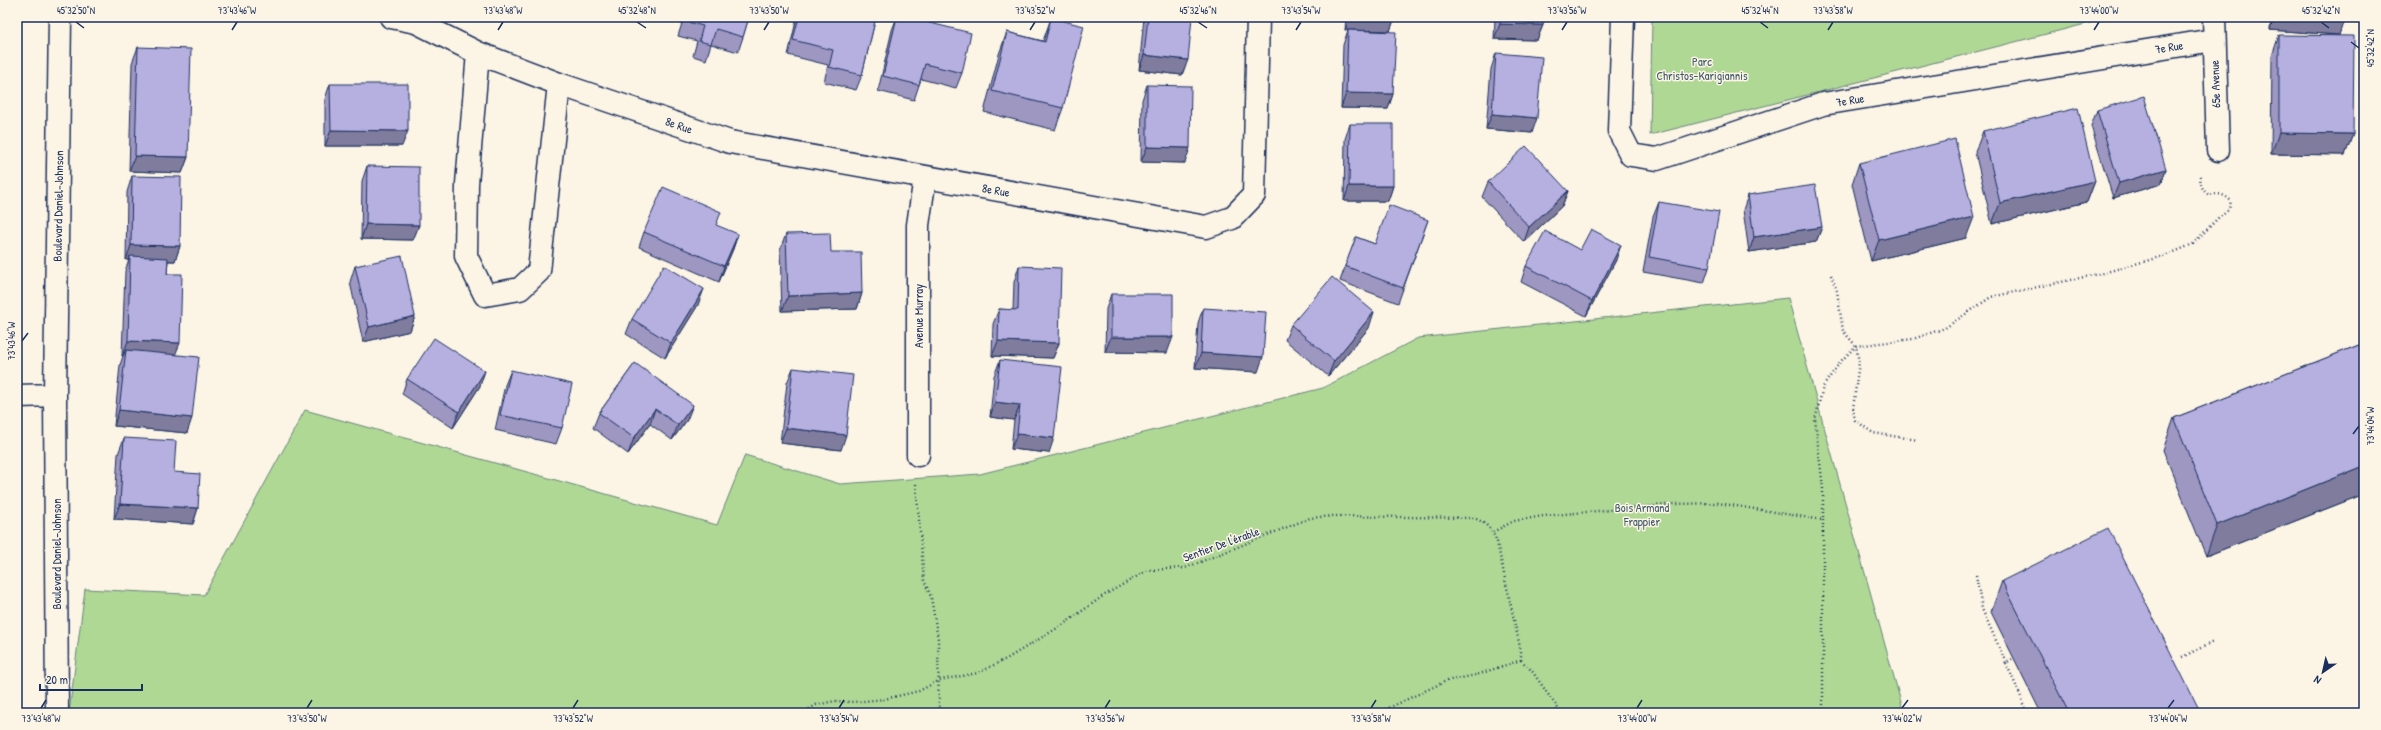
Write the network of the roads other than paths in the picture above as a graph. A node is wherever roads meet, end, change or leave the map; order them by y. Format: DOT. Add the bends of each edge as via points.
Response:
graph roads {
  1 [pos="60,17"];
  2 [pos="391,17"];
  3 [pos="1258,17"];
  4 [pos="1623,17"];
  5 [pos="2214,17"];
  6 [pos="2213,40"];
  7 [pos="478,53"];
  8 [pos="558,84"];
  9 [pos="2218,150"];
  10 [pos="925,177"];
  11 [pos="55,395"];
  12 [pos="17,396"];
  13 [pos="918,455"];
  14 [pos="58,713"];
  1 -- 11 [label="street, Boulevard Daniel-Johnson"];
  2 -- 7 [label="street, 8e Rue" via="416,22"];
  3 -- 10 [label="street, 8e Rue" via="1254,195 1232,218 1206,227"];
  4 -- 6 [label="street, 7e Rue" via="1619,131 1631,155 1657,159 1823,104"];
  5 -- 6 [label="street, 65e Avenue"];
  6 -- 9 [label="street, 65e Avenue"];
  7 -- 8 [label="street, 8e Rue"];
  7 -- 8 [label="street" via="467,184 466,256 485,295 520,288 539,271"];
  8 -- 10 [label="street, 8e Rue" via="730,142"];
  10 -- 13 [label="street, Avenue Murray" via="918,225"];
  11 -- 12 [label="street"];
  11 -- 14 [label="street, Boulevard Daniel-Johnson"];
}
